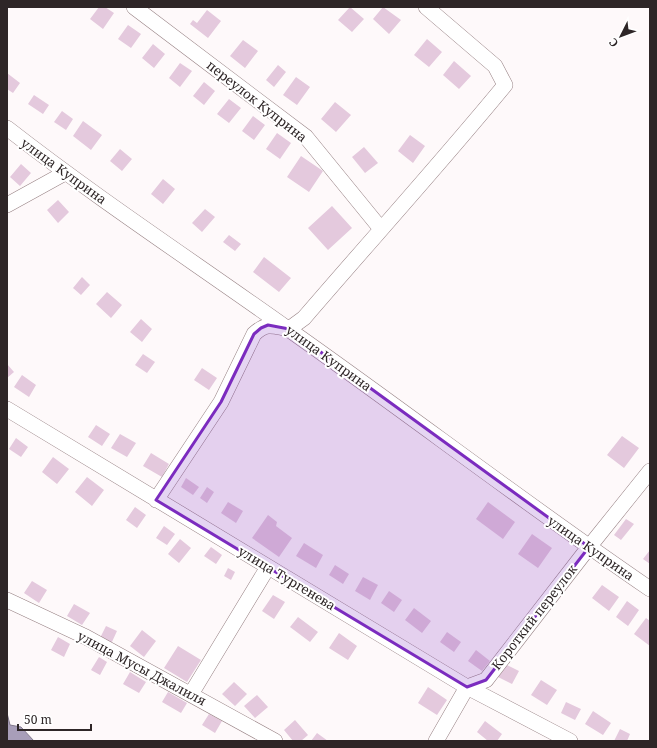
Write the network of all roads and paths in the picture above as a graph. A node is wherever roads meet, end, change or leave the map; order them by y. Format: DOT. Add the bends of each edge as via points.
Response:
graph roads {
  1 [pos="134,7"];
  2 [pos="426,7"];
  3 [pos="7,128"];
  4 [pos="64,173"];
  5 [pos="7,205"];
  6 [pos="381,229"];
  7 [pos="289,329"];
  8 [pos="7,409"];
  9 [pos="650,472"];
  10 [pos="156,500"];
  11 [pos="589,547"];
  12 [pos="268,567"];
  13 [pos="650,589"];
  14 [pos="7,600"];
  15 [pos="467,687"];
  16 [pos="191,694"];
  17 [pos="275,741"];
  18 [pos="436,741"];
  19 [pos="570,741"];
  1 -- 6 [label="street, переулок Куприна" via="306,136"];
  2 -- 6 [label="street" via="495,66 505,85 432,173"];
  3 -- 4 [label="street, улица Куприна"];
  4 -- 5 [label="street"];
  4 -- 7 [label="street, улица Куприна"];
  6 -- 7 [label="street" via="304,318"];
  7 -- 10 [label="street" via="268,325 254,334 221,402"];
  7 -- 11 [label="street, улица Куприна"];
  8 -- 10 [label="street, улица Тургенева"];
  9 -- 11 [label="street, Короткий переулок"];
  10 -- 12 [label="street, улица Тургенева"];
  11 -- 13 [label="street, улица Куприна"];
  11 -- 15 [label="street, Короткий переулок" via="486,680"];
  12 -- 15 [label="street, улица Тургенева"];
  12 -- 16 [label="street"];
  14 -- 16 [label="street, улица Мусы Джалиля" via="86,638"];
  15 -- 18 [label="street"];
  15 -- 19 [label="street, улица Тургенева"];
  16 -- 17 [label="street, улица Мусы Джалиля"];
}
